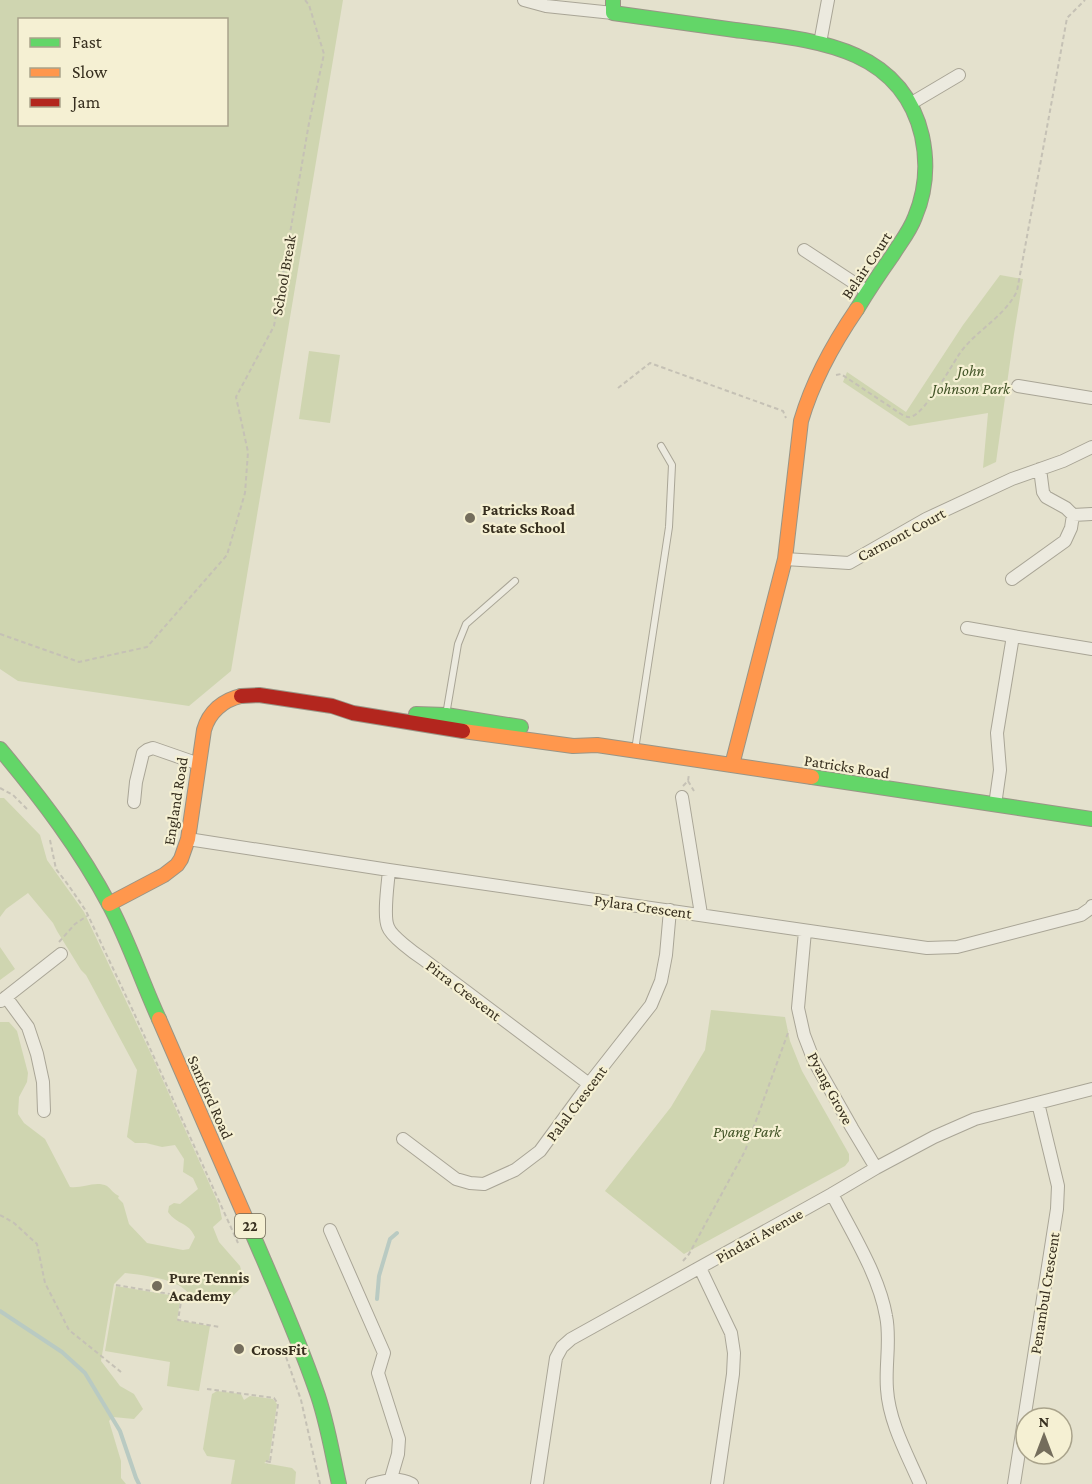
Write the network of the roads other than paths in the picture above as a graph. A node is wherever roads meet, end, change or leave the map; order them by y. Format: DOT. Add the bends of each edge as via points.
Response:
graph roads {
  1 [pos="524,0"];
  2 [pos="828,0"];
  3 [pos="613,6"];
  4 [pos="820,43"];
  5 [pos="959,75"];
  6 [pos="910,104"];
  7 [pos="804,250"];
  8 [pos="868,292"];
  9 [pos="1018,386"];
  10 [pos="1092,398"];
  11 [pos="661,446"];
  12 [pos="1092,447"];
  13 [pos="1040,469"];
  14 [pos="1092,514"];
  15 [pos="1073,515"];
  16 [pos="785,559"];
  17 [pos="1012,579"];
  18 [pos="515,581"];
  19 [pos="968,628"];
  20 [pos="1013,636"];
  21 [pos="1092,649"];
  22 [pos="221,704"];
  23 [pos="332,706"];
  24 [pos="446,715"];
  25 [pos="597,745"];
  26 [pos="0,749"];
  27 [pos="635,751"];
  28 [pos="199,764"];
  29 [pos="732,765"];
  30 [pos="682,797"];
  31 [pos="134,802"];
  32 [pos="995,805"];
  33 [pos="1092,819"];
  34 [pos="188,839"];
  35 [pos="389,870"];
  36 [pos="109,904"];
  37 [pos="1092,906"];
  38 [pos="670,910"];
  39 [pos="701,914"];
  40 [pos="805,931"];
  41 [pos="60,948"];
  42 [pos="3,999"];
  43 [pos="589,1084"];
  44 [pos="1092,1089"];
  45 [pos="1038,1103"];
  46 [pos="44,1111"];
  47 [pos="403,1139"];
  48 [pos="876,1168"];
  49 [pos="832,1194"];
  50 [pos="330,1230"];
  51 [pos="700,1268"];
  52 [pos="391,1478"];
  53 [pos="339,1484"];
  54 [pos="372,1484"];
  55 [pos="412,1484"];
  56 [pos="537,1484"];
  57 [pos="717,1484"];
  58 [pos="920,1484"];
  59 [pos="1014,1484"];
  1 -- 3 [label="street" via="546,6"];
  2 -- 4 [label="street"];
  3 -- 4 [label="main road, Belair Court"];
  4 -- 6 [label="main road, Belair Court" via="857,55 877,67"];
  5 -- 6 [label="street"];
  6 -- 8 [label="main road, Belair Court" via="924,144 925,189 911,227"];
  7 -- 8 [label="street"];
  8 -- 16 [label="main road, Belair Court" via="836,340 807,400 801,421"];
  9 -- 10 [label="street"];
  11 -- 27 [label="lane" via="672,465 669,527"];
  12 -- 13 [label="street, Carmont Court"];
  13 -- 15 [label="street" via="1046,497"];
  13 -- 16 [label="street, Carmont Court" via="926,519 849,563"];
  14 -- 15 [label="street"];
  15 -- 17 [label="street" via="1065,541"];
  16 -- 29 [label="main road, Belair Court"];
  18 -- 24 [label="lane" via="466,624 458,644"];
  19 -- 20 [label="street"];
  20 -- 21 [label="street"];
  20 -- 32 [label="street" via="998,733 1000,770"];
  22 -- 23 [label="main road, Patricks Road" via="247,695"];
  22 -- 28 [label="main road, England Road" via="207,720"];
  23 -- 24 [label="main road, Patricks Road"];
  23 -- 25 [label="main road, Patricks Road" via="477,734 573,746"];
  24 -- 25 [label="main road, Patricks Road" via="574,736"];
  25 -- 27 [label="main road, Patricks Road"];
  26 -- 36 [label="main road, Samford Road / 22" via="50,811"];
  27 -- 29 [label="main road, Patricks Road"];
  28 -- 31 [label="street" via="153,748 147,750 143,753"];
  28 -- 34 [label="main road, England Road"];
  29 -- 32 [label="main road, Patricks Road"];
  30 -- 39 [label="street"];
  32 -- 33 [label="main road, Patricks Road"];
  34 -- 35 [label="street, Pylara Crescent"];
  34 -- 36 [label="main road, England Road" via="185,852 169,873"];
  35 -- 38 [label="street, Pylara Crescent"];
  35 -- 43 [label="street, Pirra Crescent" via="388,928 401,942"];
  36 -- 53 [label="main road, Samford Road / 22" via="288,1315 317,1392"];
  37 -- 40 [label="street, Pylara Crescent" via="1081,915 957,947 927,948"];
  38 -- 39 [label="street, Pylara Crescent"];
  38 -- 43 [label="street, Palal Crescent" via="661,981 651,1005"];
  39 -- 40 [label="street, Pylara Crescent"];
  40 -- 48 [label="street, Pyang Grove" via="798,1008 804,1035 814,1060"];
  41 -- 42 [label="street"];
  42 -- 46 [label="street" via="32,1036 43,1082"];
  43 -- 47 [label="street, Palal Crescent" via="540,1151 515,1170 484,1184 456,1179"];
  44 -- 45 [label="street, Pindari Avenue"];
  45 -- 48 [label="street, Pindari Avenue" via="975,1119"];
  45 -- 59 [label="street, Penambul Crescent" via="1058,1186 1057,1209"];
  48 -- 49 [label="street, Pindari Avenue"];
  49 -- 51 [label="street, Pindari Avenue"];
  49 -- 58 [label="street" via="878,1284 888,1333 887,1392 893,1421"];
  50 -- 52 [label="street" via="384,1353 378,1373 399,1439"];
  51 -- 56 [label="street, Pindari Avenue" via="562,1347 556,1358"];
  51 -- 57 [label="street" via="731,1333 734,1353"];
  52 -- 54 [label="street"];
  52 -- 55 [label="street"];
}
